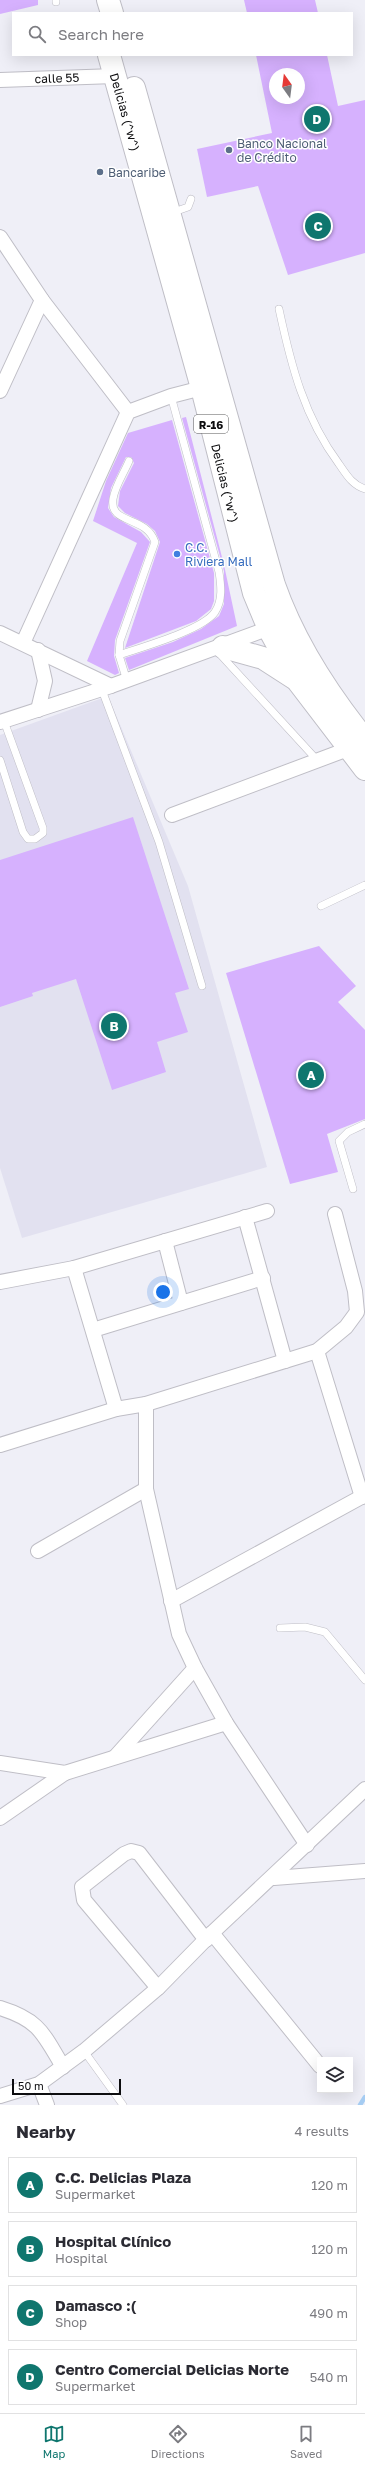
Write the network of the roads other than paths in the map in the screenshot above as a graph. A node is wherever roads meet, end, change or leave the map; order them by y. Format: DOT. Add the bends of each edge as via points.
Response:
graph roads {
  1 [pos="94,0"];
  2 [pos="108,0"];
  3 [pos="97,12"];
  4 [pos="112,12"];
  5 [pos="109,56"];
  6 [pos="124,56"];
  7 [pos="115,76"];
  8 [pos="0,80"];
  9 [pos="191,199"];
  10 [pos="171,213"];
  11 [pos="0,237"];
  12 [pos="42,300"];
  13 [pos="279,309"];
  14 [pos="202,388"];
  15 [pos="0,391"];
  16 [pos="171,396"];
  17 [pos="128,412"];
  18 [pos="129,461"];
  19 [pos="365,489"];
  20 [pos="279,625"];
  21 [pos="0,633"];
  22 [pos="23,643"];
  23 [pos="219,648"];
  24 [pos="38,650"];
  25 [pos="120,655"];
  26 [pos="297,680"];
  27 [pos="127,681"];
  28 [pos="106,688"];
  29 [pos="38,710"];
  30 [pos="2,722"];
  31 [pos="358,734"];
  32 [pos="0,760"];
  33 [pos="318,760"];
  34 [pos="365,769"];
  35 [pos="172,815"];
  36 [pos="365,885"];
  37 [pos="321,906"];
  38 [pos="202,986"];
  39 [pos="365,1124"];
  40 [pos="353,1189"];
  41 [pos="267,1211"];
  42 [pos="335,1214"];
  43 [pos="245,1217"];
  44 [pos="165,1241"];
  45 [pos="74,1268"];
  46 [pos="263,1278"];
  47 [pos="0,1282"];
  48 [pos="181,1303"];
  49 [pos="93,1330"];
  50 [pos="317,1351"];
  51 [pos="285,1361"];
  52 [pos="146,1404"];
  53 [pos="116,1409"];
  54 [pos="0,1445"];
  55 [pos="146,1489"];
  56 [pos="363,1496"];
  57 [pos="38,1551"];
  58 [pos="171,1601"];
  59 [pos="280,1628"];
  60 [pos="195,1668"];
  61 [pos="365,1680"];
  62 [pos="226,1723"];
  63 [pos="115,1758"];
  64 [pos="0,1763"];
  65 [pos="65,1773"];
  66 [pos="365,1789"];
  67 [pos="0,1818"];
  68 [pos="307,1845"];
  69 [pos="365,1871"];
  70 [pos="274,1878"];
  71 [pos="209,1937"];
  72 [pos="158,1988"];
  73 [pos="0,2008"];
  74 [pos="84,2051"];
  75 [pos="317,2063"];
  76 [pos="63,2067"];
  77 [pos="39,2084"];
  78 [pos="0,2096"];
  79 [pos="47,2105"];
  80 [pos="123,2105"];
  1 -- 3 [label="main road"];
  2 -- 4 [label="main road"];
  5 -- 7 [label="main road, Delicias (^w^) / R-16"];
  6 -- 10 [label="main road, Delicias (^w^) / R-16"];
  7 -- 8 [label="street, calle 55"];
  7 -- 14 [label="main road, Delicias (^w^) / R-16"];
  9 -- 10 [label="lane" via="188,207"];
  10 -- 20 [label="main road, Delicias (^w^) / R-16" via="264,552"];
  11 -- 12 [label="street"];
  12 -- 15 [label="street"];
  12 -- 17 [label="street"];
  13 -- 19 [label="lane" via="296,380 308,412 352,482"];
  14 -- 16 [label="street"];
  14 -- 20 [label="main road, Delicias (^w^) / R-16" via="250,579"];
  16 -- 17 [label="street"];
  16 -- 25 [label="lane" via="219,572 220,600 215,611 200,625"];
  17 -- 22 [label="street"];
  18 -- 25 [label="lane" via="113,497 114,510 118,515 146,527 155,542 120,641"];
  20 -- 23 [label="street"];
  20 -- 26 [label="main road, Delicias (^w^) / R-16"];
  20 -- 31 [label="main road, Delicias (^w^) / R-16" via="316,672"];
  21 -- 22 [label="street"];
  22 -- 24 [label="street"];
  23 -- 26 [label="main road" via="263,658"];
  23 -- 27 [label="street"];
  23 -- 33 [label="lane"];
  24 -- 28 [label="street"];
  24 -- 29 [label="street" via="45,681"];
  25 -- 27 [label="lane"];
  26 -- 31 [label="main road, Delicias (^w^) / R-16"];
  27 -- 28 [label="street"];
  28 -- 29 [label="street"];
  28 -- 38 [label="lane" via="159,842"];
  29 -- 30 [label="street"];
  30 -- 32 [label="lane" via="43,828 43,833 36,839 28,839 23,832"];
  31 -- 33 [label="street"];
  31 -- 34 [label="main road, Delicias (^w^) / R-16"];
  33 -- 35 [label="street"];
  36 -- 37 [label="lane"];
  39 -- 40 [label="lane" via="348,1132 339,1141"];
  41 -- 43 [label="street"];
  42 -- 50 [label="street" via="355,1291 357,1312 346,1328"];
  43 -- 44 [label="street"];
  43 -- 46 [label="street"];
  44 -- 45 [label="street"];
  44 -- 48 [label="street"];
  45 -- 47 [label="street"];
  45 -- 49 [label="street"];
  46 -- 48 [label="street"];
  46 -- 51 [label="street"];
  48 -- 49 [label="street"];
  49 -- 53 [label="street"];
  50 -- 51 [label="street"];
  50 -- 56 [label="street"];
  51 -- 52 [label="street"];
  52 -- 53 [label="street"];
  52 -- 55 [label="street"];
  53 -- 54 [label="street"];
  55 -- 57 [label="street"];
  55 -- 58 [label="street"];
  56 -- 58 [label="street"];
  58 -- 60 [label="street" via="179,1634"];
  59 -- 61 [label="lane" via="305,1627 326,1632"];
  60 -- 62 [label="street"];
  60 -- 63 [label="street"];
  62 -- 63 [label="street"];
  62 -- 68 [label="street"];
  63 -- 65 [label="street"];
  64 -- 65 [label="street"];
  65 -- 67 [label="street"];
  66 -- 68 [label="street"];
  68 -- 70 [label="street"];
  69 -- 70 [label="street"];
  70 -- 71 [label="street"];
  71 -- 72 [label="street"];
  71 -- 72 [label="street" via="139,1853 131,1851 124,1854 82,1887 84,1900"];
  71 -- 75 [label="street"];
  72 -- 74 [label="street"];
  73 -- 76 [label="street" via="22,2015 43,2032"];
  74 -- 76 [label="street"];
  74 -- 80 [label="lane"];
  76 -- 77 [label="street"];
  77 -- 78 [label="street"];
  77 -- 79 [label="street"];
}
